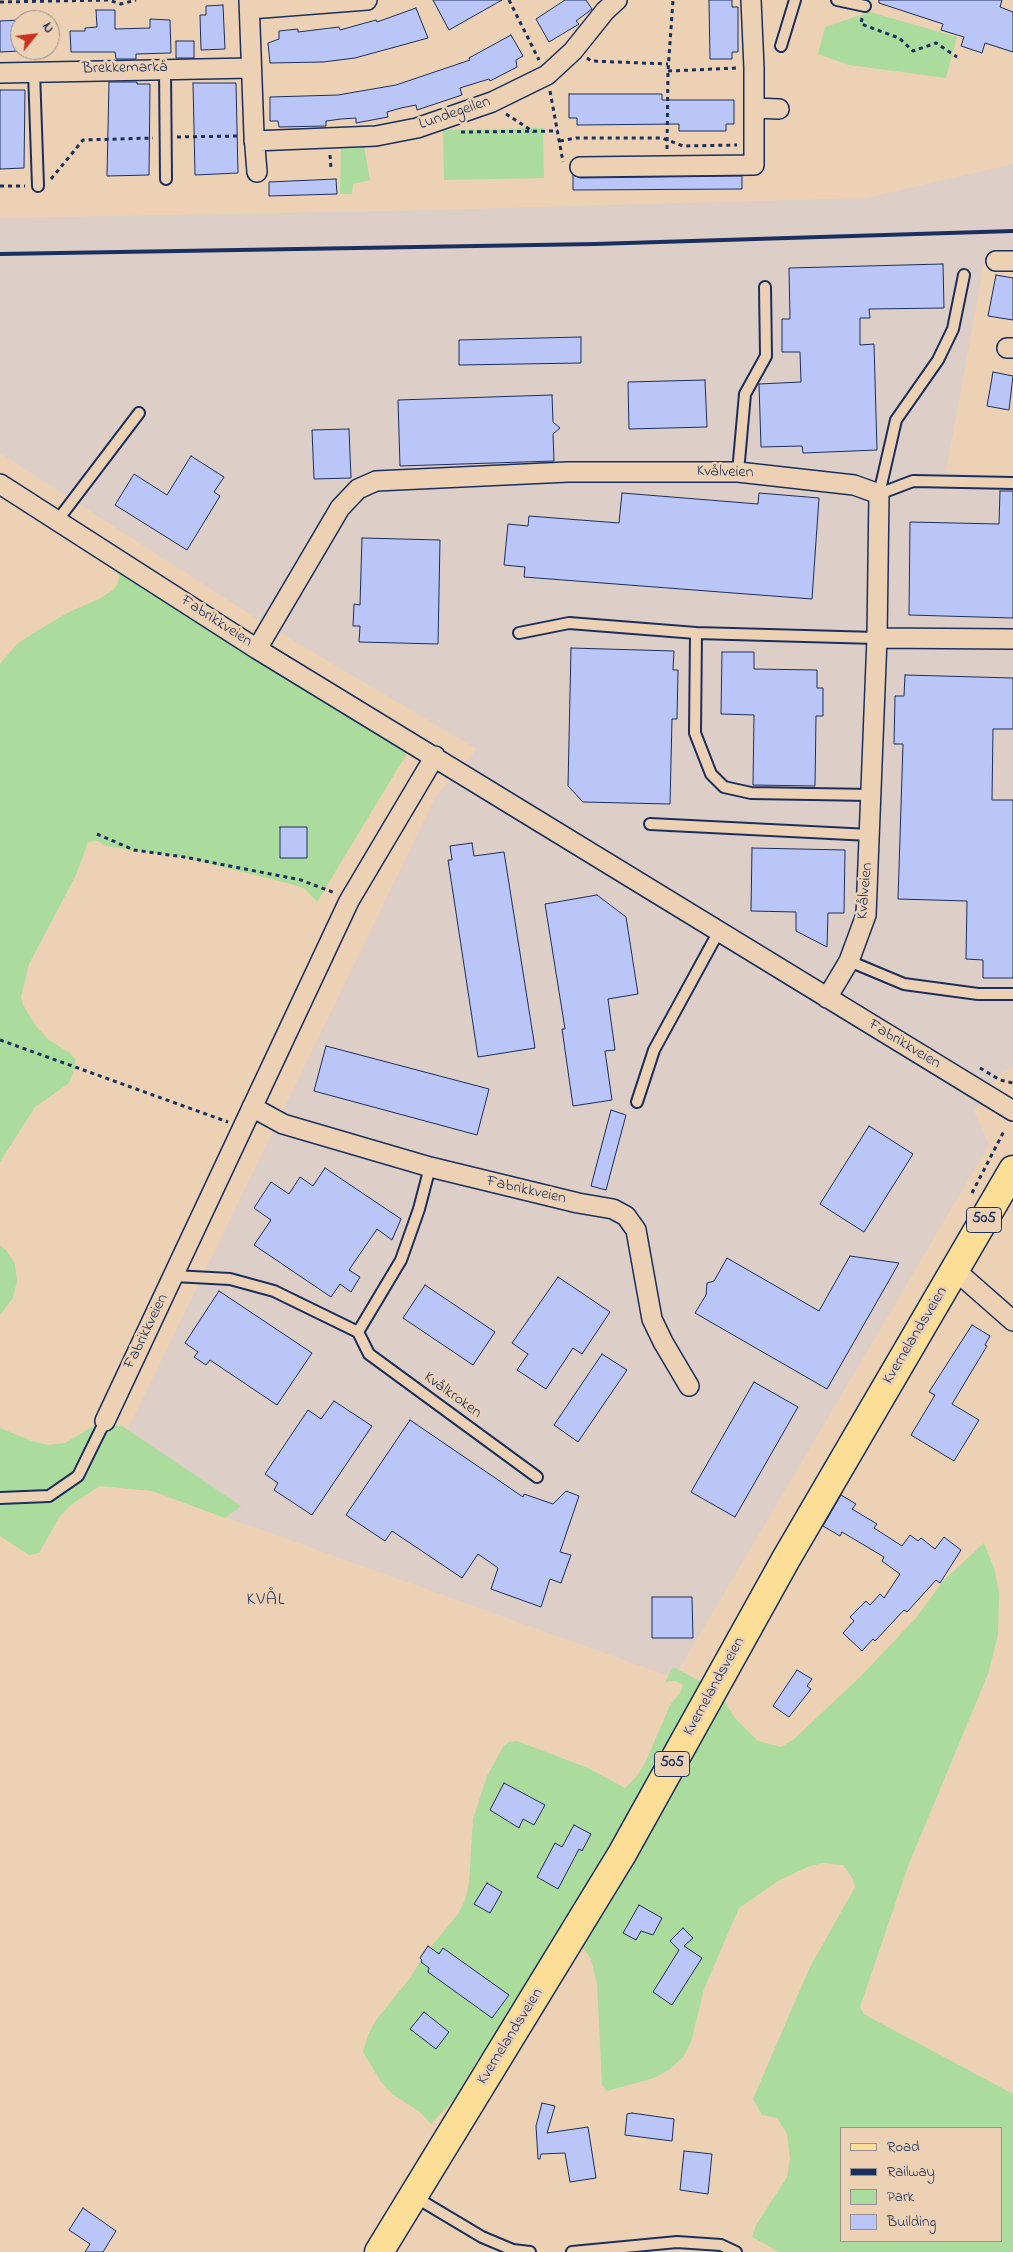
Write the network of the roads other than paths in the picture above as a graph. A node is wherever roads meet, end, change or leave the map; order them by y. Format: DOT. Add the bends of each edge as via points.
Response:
graph roads {
  1 [pos="367,0"];
  2 [pos="617,0"];
  3 [pos="751,0"];
  4 [pos="795,0"];
  5 [pos="837,0"];
  6 [pos="250,5"];
  7 [pos="865,6"];
  8 [pos="781,46"];
  9 [pos="165,68"];
  10 [pos="251,68"];
  11 [pos="34,72"];
  12 [pos="0,73"];
  13 [pos="754,108"];
  14 [pos="779,109"];
  15 [pos="254,138"];
  16 [pos="580,167"];
  17 [pos="258,172"];
  18 [pos="166,179"];
  19 [pos="38,186"];
  20 [pos="964,275"];
  21 [pos="765,287"];
  22 [pos="139,413"];
  23 [pos="738,472"];
  24 [pos="1013,483"];
  25 [pos="0,484"];
  26 [pos="879,494"];
  27 [pos="58,521"];
  28 [pos="519,633"];
  29 [pos="696,633"];
  30 [pos="877,638"];
  31 [pos="1013,639"];
  32 [pos="257,649"];
  33 [pos="435,756"];
  34 [pos="871,795"];
  35 [pos="650,824"];
  36 [pos="870,835"];
  37 [pos="719,931"];
  38 [pos="849,961"];
  39 [pos="1013,994"];
  40 [pos="827,998"];
  41 [pos="636,1102"];
  42 [pos="252,1107"];
  43 [pos="1013,1110"];
  44 [pos="430,1168"];
  45 [pos="1013,1170"];
  46 [pos="955,1270"];
  47 [pos="174,1276"];
  48 [pos="1013,1321"];
  49 [pos="358,1332"];
  50 [pos="689,1386"];
  51 [pos="104,1421"];
  52 [pos="537,1477"];
  53 [pos="0,1498"];
  54 [pos="414,2196"];
  55 [pos="379,2252"];
  56 [pos="530,2252"];
  57 [pos="572,2252"];
  58 [pos="736,2252"];
  1 -- 6 [label="street"];
  2 -- 15 [label="street, Lundegeilen" via="573,51 547,75 492,102 417,128 376,136"];
  3 -- 13 [label="street"];
  4 -- 8 [label="lane"];
  5 -- 7 [label="lane"];
  6 -- 10 [label="street"];
  9 -- 10 [label="street, Brekkemarkå"];
  9 -- 11 [label="street, Brekkemarkå"];
  9 -- 18 [label="lane"];
  10 -- 15 [label="street"];
  11 -- 12 [label="street, Brekkemarkå"];
  11 -- 19 [label="lane"];
  13 -- 14 [label="street"];
  13 -- 16 [label="street" via="754,165"];
  15 -- 17 [label="street"];
  20 -- 26 [label="lane" via="953,329 938,360 896,420"];
  21 -- 23 [label="lane" via="766,356 745,394"];
  22 -- 27 [label="lane"];
  23 -- 26 [label="street, Kvålveien" via="854,485"];
  23 -- 32 [label="street, Kvålveien" via="568,472 376,480 358,489 340,508"];
  24 -- 26 [label="lane" via="913,481"];
  25 -- 27 [label="street, Fabrikkveien"];
  26 -- 30 [label="street, Kvålveien"];
  27 -- 32 [label="street, Fabrikkveien"];
  28 -- 29 [label="lane" via="569,622"];
  29 -- 30 [label="lane"];
  29 -- 34 [label="lane" via="695,733 711,774 724,787 751,794"];
  30 -- 31 [label="street"];
  30 -- 34 [label="street, Kvålveien"];
  32 -- 33 [label="street, Fabrikkveien"];
  33 -- 37 [label="street, Fabrikkveien"];
  33 -- 42 [label="street, Fabrikkveien" via="349,901"];
  34 -- 36 [label="street, Kvålveien"];
  35 -- 36 [label="lane"];
  36 -- 38 [label="street, Kvålveien" via="866,915"];
  37 -- 40 [label="street, Fabrikkveien"];
  37 -- 41 [label="lane" via="654,1050"];
  38 -- 39 [label="lane" via="904,984 978,994"];
  38 -- 40 [label="street, Kvålveien"];
  40 -- 43 [label="street, Fabrikkveien"];
  42 -- 44 [label="street, Fabrikkveien" via="283,1124"];
  42 -- 47 [label="street, Fabrikkveien"];
  44 -- 49 [label="lane" via="401,1260"];
  44 -- 50 [label="street, Fabrikkveien" via="613,1209 626,1216 636,1230 652,1318"];
  45 -- 46 [label="main road, Kvernelandsveien / 505"];
  46 -- 48 [label="street"];
  46 -- 54 [label="main road, Kvernelandsveien / 505" via="786,1559 622,1854"];
  47 -- 49 [label="lane" via="230,1279 274,1290"];
  47 -- 51 [label="street, Fabrikkveien"];
  49 -- 52 [label="lane, Kvålkroken" via="369,1354"];
  51 -- 53 [label="lane" via="78,1476 49,1496"];
  54 -- 55 [label="main road, Kvernelandsveien / 505"];
  54 -- 56 [label="lane" via="482,2237 513,2250"];
  57 -- 58 [label="lane" via="677,2242 721,2246"];
}
